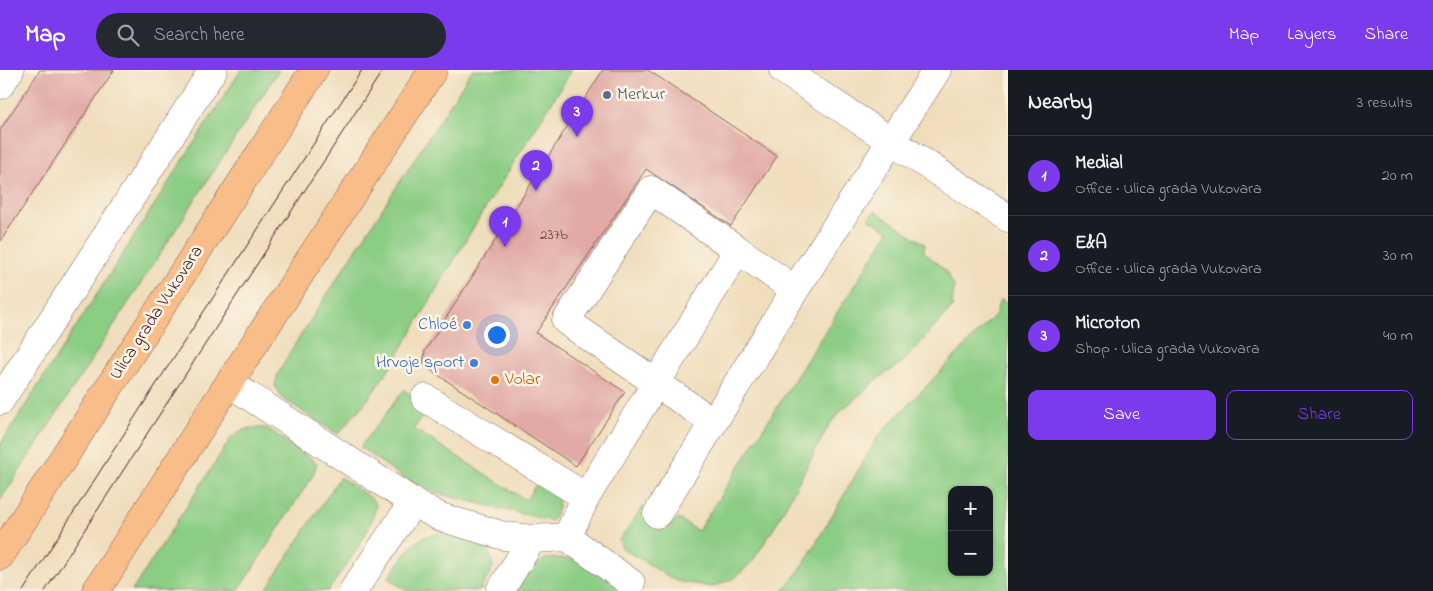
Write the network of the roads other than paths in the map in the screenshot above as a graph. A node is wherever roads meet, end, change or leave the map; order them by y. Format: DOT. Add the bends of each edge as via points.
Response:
graph roads {
  1 [pos="10,70"];
  2 [pos="213,70"];
  3 [pos="314,70"];
  4 [pos="433,70"];
  5 [pos="783,70"];
  6 [pos="937,70"];
  7 [pos="0,85"];
  8 [pos="891,142"];
  9 [pos="1008,218"];
  10 [pos="738,250"];
  11 [pos="795,290"];
  12 [pos="229,383"];
  13 [pos="657,384"];
  14 [pos="425,398"];
  15 [pos="0,401"];
  16 [pos="713,422"];
  17 [pos="586,498"];
  18 [pos="413,502"];
  19 [pos="657,514"];
  20 [pos="567,537"];
  21 [pos="532,539"];
  22 [pos="0,556"];
  23 [pos="630,583"];
  24 [pos="96,591"];
  25 [pos="353,591"];
  26 [pos="500,591"];
  1 -- 7 [label="street"];
  2 -- 15 [label="street"];
  3 -- 22 [label="main road, Ulica grada Vukovara"];
  4 -- 12 [label="main road"];
  5 -- 8 [label="street"];
  6 -- 8 [label="street"];
  8 -- 9 [label="street"];
  8 -- 11 [label="street"];
  10 -- 11 [label="street"];
  10 -- 13 [label="street"];
  10 -- 13 [label="street" via="651,190 566,321"];
  11 -- 16 [label="street"];
  12 -- 18 [label="street"];
  12 -- 24 [label="main road"];
  13 -- 16 [label="street"];
  13 -- 17 [label="street"];
  14 -- 17 [label="street"];
  16 -- 19 [label="street"];
  17 -- 20 [label="street"];
  18 -- 21 [label="street" via="440,517 478,529"];
  18 -- 25 [label="street"];
  20 -- 21 [label="street"];
  20 -- 23 [label="street"];
  21 -- 26 [label="street"];
}
